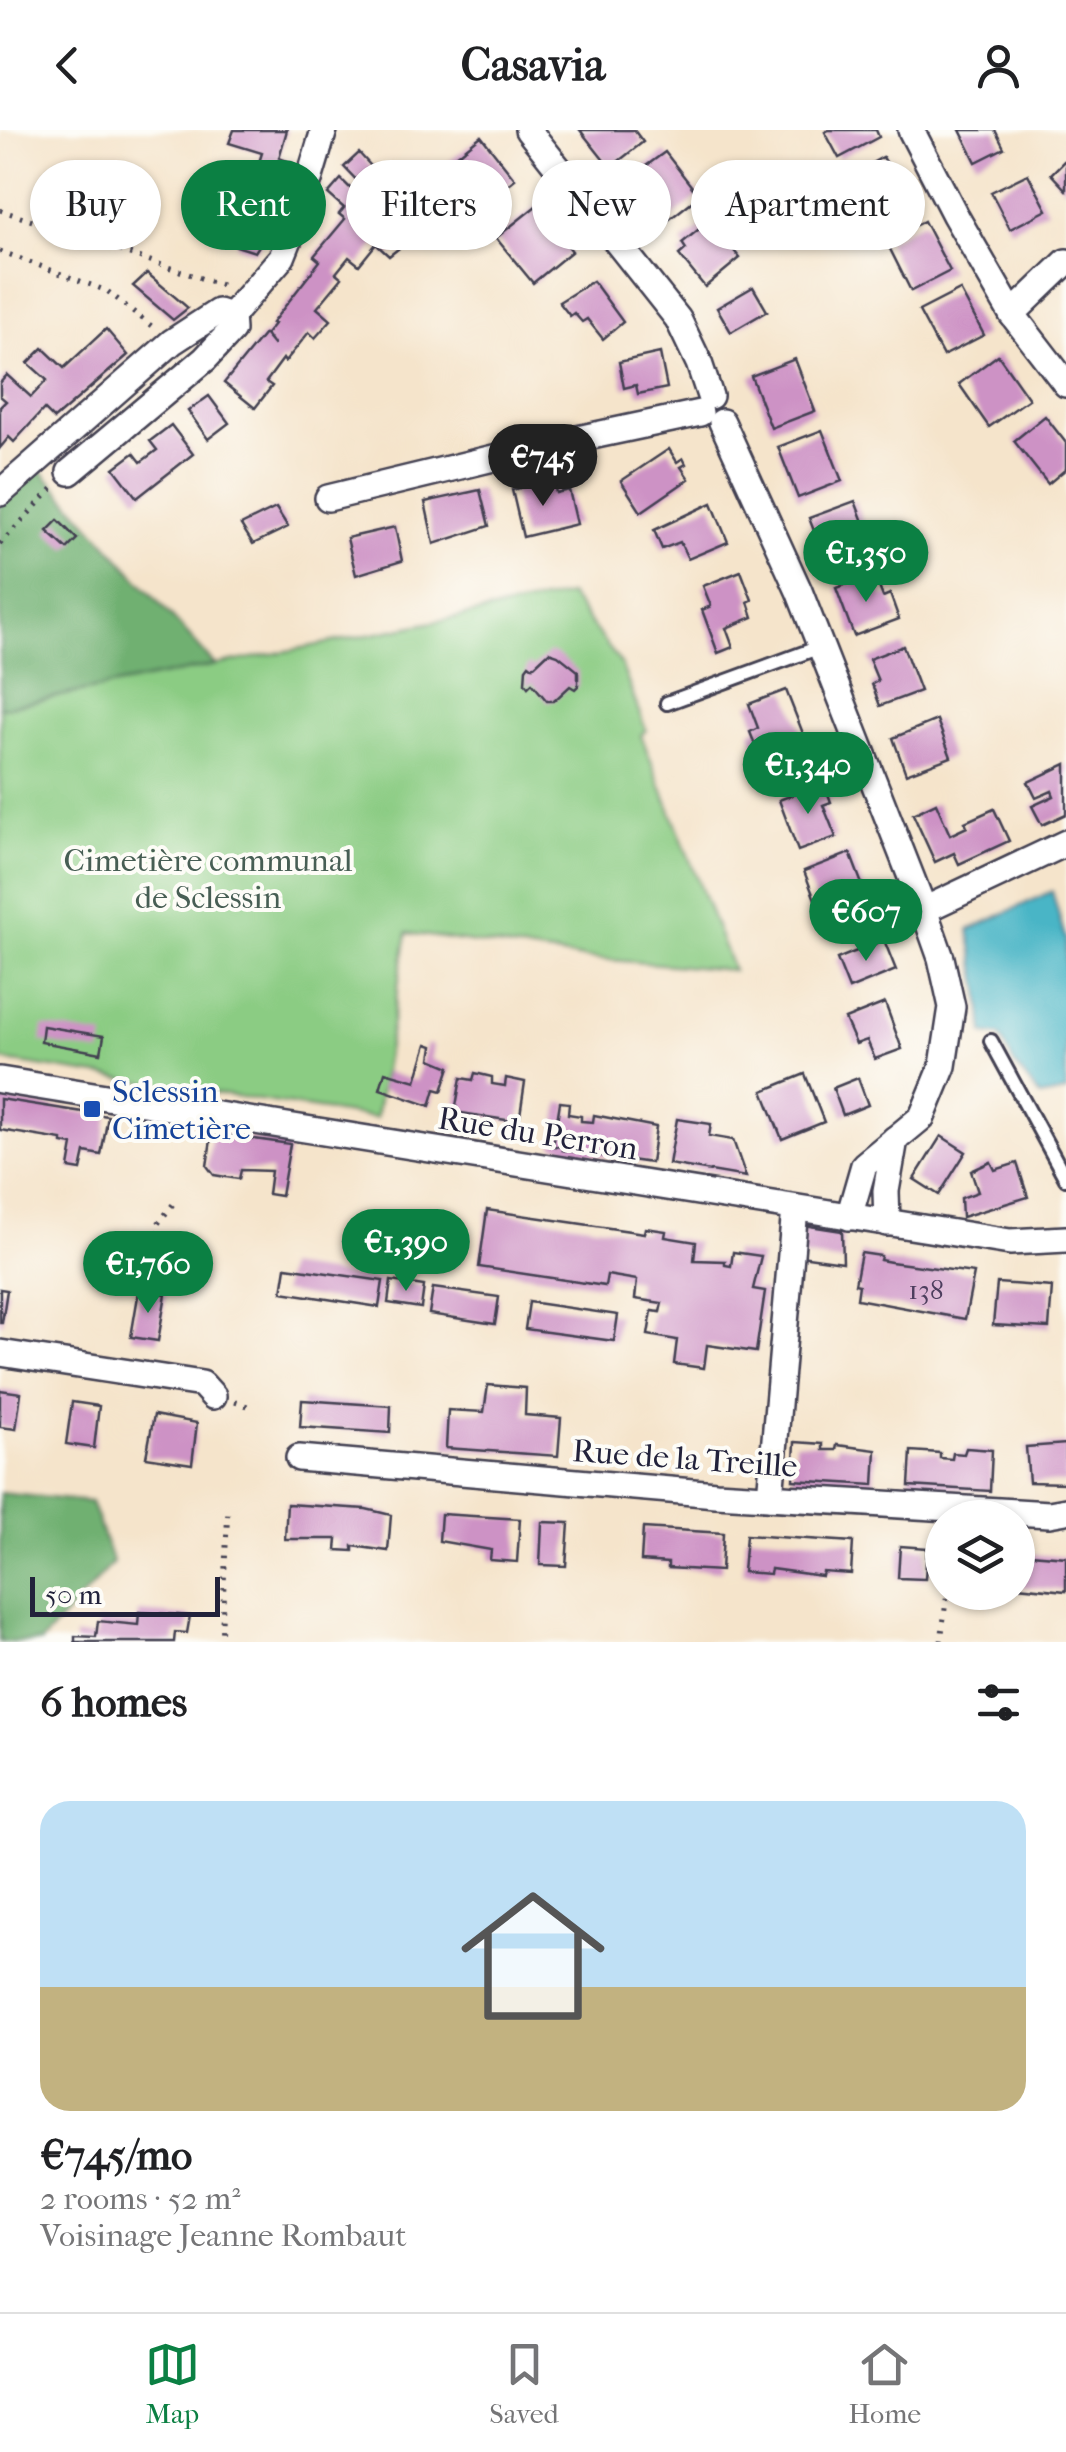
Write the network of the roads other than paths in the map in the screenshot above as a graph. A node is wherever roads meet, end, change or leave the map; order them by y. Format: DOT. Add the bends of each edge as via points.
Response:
graph roads {
  1 [pos="324,130"];
  2 [pos="528,130"];
  3 [pos="911,130"];
  4 [pos="1066,262"];
  5 [pos="1012,314"];
  6 [pos="231,316"];
  7 [pos="1066,384"];
  8 [pos="710,410"];
  9 [pos="70,472"];
  10 [pos="0,493"];
  11 [pos="328,498"];
  12 [pos="820,646"];
  13 [pos="667,704"];
  14 [pos="1066,843"];
  15 [pos="924,910"];
  16 [pos="991,1041"];
  17 [pos="0,1080"];
  18 [pos="894,1140"];
  19 [pos="1066,1179"];
  20 [pos="795,1208"];
  21 [pos="849,1217"];
  22 [pos="887,1223"];
  23 [pos="1066,1239"];
  24 [pos="0,1352"];
  25 [pos="213,1396"];
  26 [pos="300,1458"];
  27 [pos="770,1497"];
  28 [pos="1066,1510"];
  1 -- 6 [label="street" via="282,257"];
  2 -- 8 [label="street" via="678,319 699,363"];
  3 -- 5 [label="street"];
  4 -- 5 [label="street"];
  5 -- 7 [label="street"];
  6 -- 9 [label="street" via="232,330 204,359"];
  6 -- 10 [label="street" via="218,312 172,342"];
  8 -- 11 [label="street"];
  8 -- 12 [label="street"];
  12 -- 13 [label="lane"];
  12 -- 15 [label="street"];
  14 -- 15 [label="street"];
  15 -- 18 [label="street" via="952,1007 944,1066 922,1117"];
  16 -- 19 [label="lane"];
  17 -- 20 [label="street, Rue du Perron"];
  18 -- 21 [label="street" via="864,1165"];
  18 -- 22 [label="street"];
  20 -- 21 [label="street, Rue du Perron"];
  20 -- 27 [label="street"];
  21 -- 22 [label="street, Rue du Perron"];
  22 -- 23 [label="street, Rue du Perron" via="1010,1242"];
  24 -- 25 [label="street" via="202,1384"];
  26 -- 27 [label="street, Rue de la Treille"];
  27 -- 28 [label="street, Rue de la Treille"];
}
